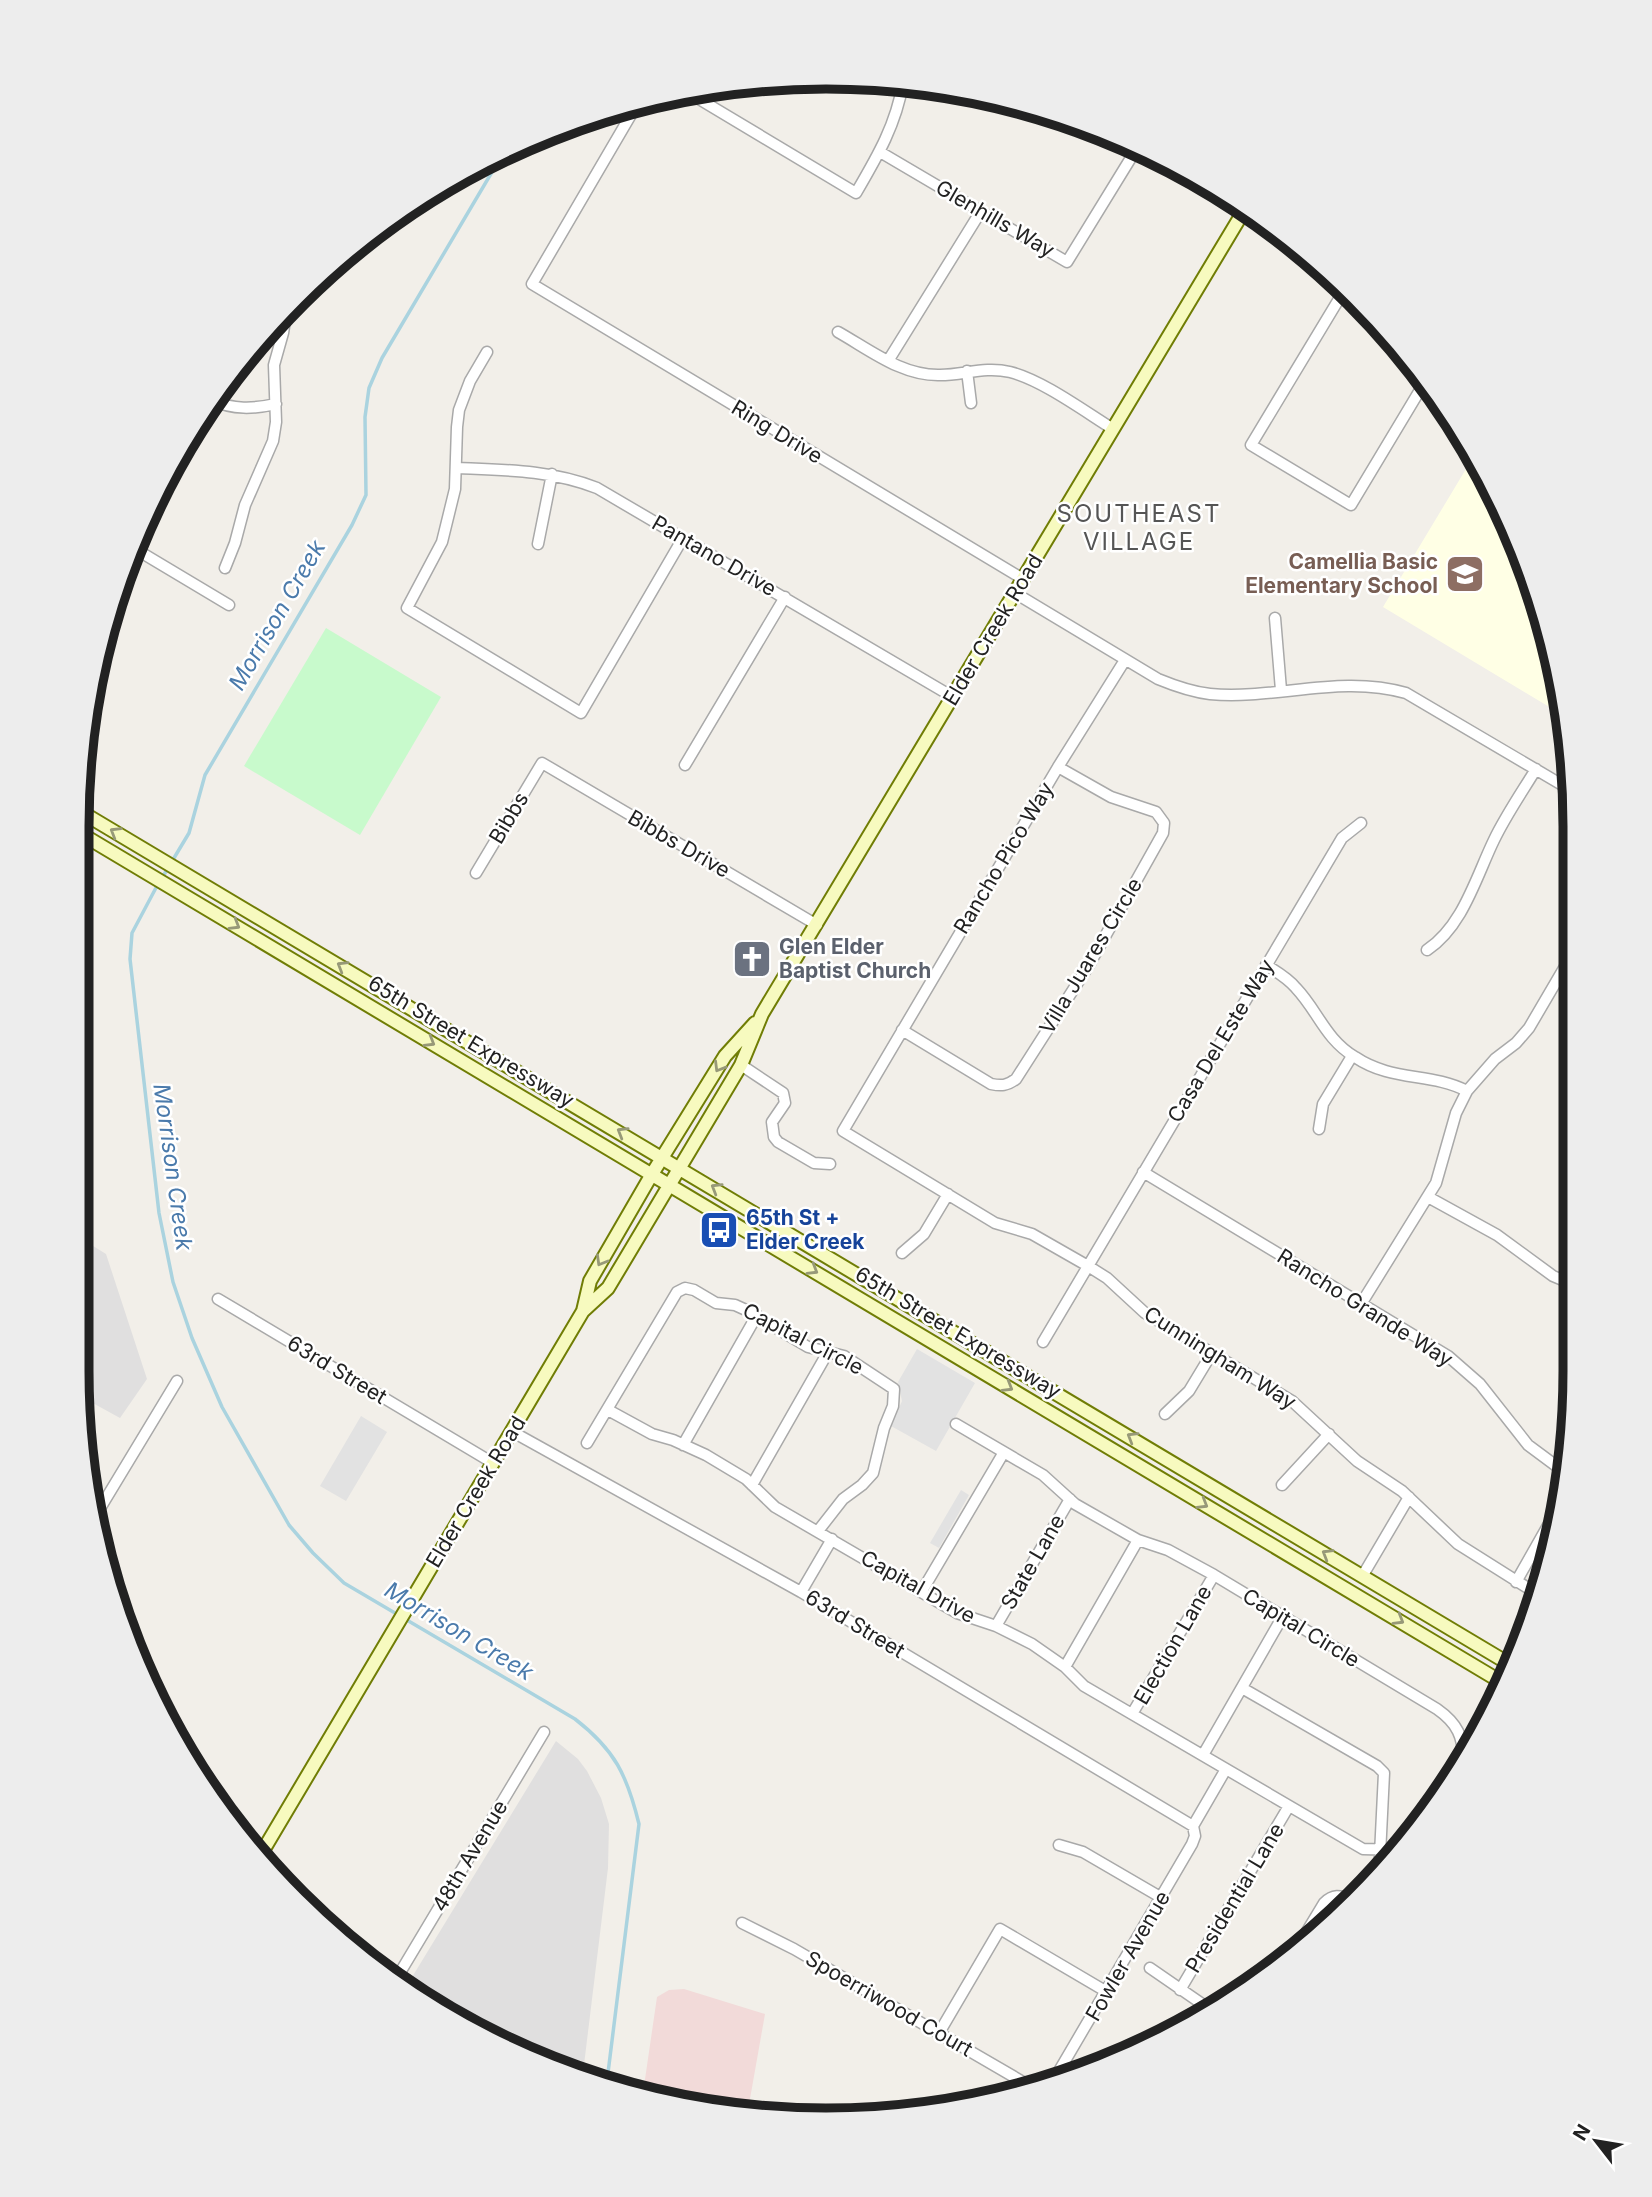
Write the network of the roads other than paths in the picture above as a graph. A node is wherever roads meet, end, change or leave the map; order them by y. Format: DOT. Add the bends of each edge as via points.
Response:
graph roads {
  1 [pos="901,94"];
  2 [pos="701,100"];
  3 [pos="631,115"];
  4 [pos="880,152"];
  5 [pos="1132,156"];
  6 [pos="981,211"];
  7 [pos="1240,217"];
  8 [pos="1340,298"];
  9 [pos="284,327"];
  10 [pos="838,332"];
  11 [pos="487,352"];
  12 [pos="888,361"];
  13 [pos="967,371"];
  14 [pos="1420,390"];
  15 [pos="971,403"];
  16 [pos="222,404"];
  17 [pos="276,404"];
  18 [pos="1113,429"];
  19 [pos="457,468"];
  20 [pos="552,474"];
  21 [pos="683,538"];
  22 [pos="538,544"];
  23 [pos="142,553"];
  24 [pos="225,568"];
  25 [pos="1023,579"];
  26 [pos="1015,593"];
  27 [pos="785,597"];
  28 [pos="229,605"];
  29 [pos="1275,618"];
  30 [pos="1125,660"];
  31 [pos="1280,690"];
  32 [pos="953,697"];
  33 [pos="542,763"];
  34 [pos="685,765"];
  35 [pos="1058,767"];
  36 [pos="1536,769"];
  37 [pos="1561,784"];
  38 [pos="89,816"];
  39 [pos="1360,822"];
  40 [pos="89,838"];
  41 [pos="476,873"];
  42 [pos="817,925"];
  43 [pos="1427,950"];
  44 [pos="1266,965"];
  45 [pos="1563,970"];
  46 [pos="762,1014"];
  47 [pos="902,1030"];
  48 [pos="1352,1056"];
  49 [pos="741,1065"];
  50 [pos="1467,1091"];
  51 [pos="1319,1129"];
  52 [pos="843,1131"];
  53 [pos="663,1157"];
  54 [pos="830,1164"];
  55 [pos="681,1167"];
  56 [pos="1143,1172"];
  57 [pos="652,1174"];
  58 [pos="670,1184"];
  59 [pos="948,1194"];
  60 [pos="1428,1197"];
  61 [pos="902,1253"];
  62 [pos="1088,1266"];
  63 [pos="1563,1280"];
  64 [pos="218,1299"];
  65 [pos="1361,1304"];
  66 [pos="583,1311"];
  67 [pos="757,1315"];
  68 [pos="1043,1342"];
  69 [pos="828,1352"];
  70 [pos="1212,1353"];
  71 [pos="177,1381"];
  72 [pos="608,1410"];
  73 [pos="1165,1414"];
  74 [pos="956,1424"];
  75 [pos="511,1432"];
  76 [pos="1329,1434"];
  77 [pos="587,1443"];
  78 [pos="683,1445"];
  79 [pos="1004,1452"];
  80 [pos="493,1463"];
  81 [pos="1556,1466"];
  82 [pos="752,1485"];
  83 [pos="1282,1485"];
  84 [pos="1409,1497"];
  85 [pos="1070,1499"];
  86 [pos="102,1506"];
  87 [pos="818,1531"];
  88 [pos="1545,1533"];
  89 [pos="832,1539"];
  90 [pos="1138,1541"];
  91 [pos="1213,1575"];
  92 [pos="1363,1575"];
  93 [pos="1516,1582"];
  94 [pos="1530,1590"];
  95 [pos="922,1591"];
  96 [pos="801,1592"];
  97 [pos="1283,1616"];
  98 [pos="996,1626"];
  99 [pos="1504,1660"];
  100 [pos="1065,1667"];
  101 [pos="1495,1678"];
  102 [pos="1242,1688"];
  103 [pos="1132,1714"];
  104 [pos="544,1732"];
  105 [pos="1462,1742"];
  106 [pos="1203,1755"];
  107 [pos="1226,1769"];
  108 [pos="1289,1806"];
  109 [pos="1193,1826"];
  110 [pos="1059,1845"];
  111 [pos="265,1848"];
  112 [pos="1380,1849"];
  113 [pos="1386,1849"];
  114 [pos="1380,1857"];
  115 [pos="1343,1896"];
  116 [pos="1162,1898"];
  117 [pos="742,1923"];
  118 [pos="1309,1927"];
  119 [pos="1150,1969"];
  120 [pos="400,1972"];
  121 [pos="1180,1990"];
  122 [pos="1107,1992"];
  123 [pos="1202,2004"];
  124 [pos="939,2033"];
  125 [pos="1060,2070"];
  126 [pos="1022,2081"];
  1 -- 4 [label="street"];
  2 -- 4 [label="street" via="856,193"];
  3 -- 25 [label="street, Ring Drive" via="532,284"];
  4 -- 6 [label="street, Glenhills Way"];
  5 -- 6 [label="street, Glenhills Way" via="1068,262"];
  6 -- 12 [label="street"];
  7 -- 18 [label="main road, Elder Creek Road"];
  8 -- 14 [label="street" via="1251,445 1351,505"];
  9 -- 17 [label="street" via="274,365"];
  10 -- 12 [label="street"];
  11 -- 19 [label="street" via="459,410"];
  12 -- 13 [label="street" via="929,375"];
  13 -- 15 [label="street"];
  13 -- 18 [label="street" via="999,370 1024,376"];
  16 -- 17 [label="street" via="245,408"];
  17 -- 24 [label="street" via="273,441 244,505"];
  18 -- 25 [label="main road, Elder Creek Road"];
  19 -- 20 [label="street, Pantano Drive"];
  19 -- 21 [label="street" via="442,542 407,608 581,712"];
  20 -- 21 [label="street, Pantano Drive" via="597,488"];
  20 -- 22 [label="street"];
  21 -- 27 [label="street, Pantano Drive"];
  23 -- 28 [label="street"];
  25 -- 26 [label="main road, Elder Creek Road"];
  26 -- 30 [label="street"];
  26 -- 32 [label="main road, Elder Creek Road"];
  27 -- 32 [label="street, Pantano Drive"];
  27 -- 34 [label="street"];
  29 -- 31 [label="street"];
  30 -- 31 [label="street" via="1158,679 1195,692 1229,695"];
  30 -- 35 [label="street, Rancho Pico Way"];
  31 -- 36 [label="street" via="1357,684 1406,693"];
  32 -- 42 [label="main road, Elder Creek Road"];
  33 -- 41 [label="street, Bibbs"];
  33 -- 42 [label="street, Bibbs Drive"];
  35 -- 47 [label="street, Rancho Pico Way"];
  35 -- 47 [label="street, Villa Juares Circle" via="1111,797 1156,812 1164,823 1163,834 1089,965 1010,1084 991,1084"];
  36 -- 37 [label="street"];
  36 -- 43 [label="street" via="1447,933"];
  53 -- 38 [label="main road, 65th Street Expressway, one-way"];
  39 -- 44 [label="street, Casa Del Este Way" via="1342,838"];
  40 -- 57 [label="main road, 65th Street Expressway, one-way"];
  42 -- 46 [label="main road, Elder Creek Road"];
  44 -- 48 [label="street" via="1297,988 1333,1040"];
  44 -- 56 [label="street, Casa Del Este Way"];
  45 -- 50 [label="street" via="1529,1027"];
  46 -- 49 [label="main road, Elder Creek Road"];
  46 -- 53 [label="main road, Elder Creek Road, one-way" via="725,1056"];
  47 -- 52 [label="street, Rancho Pico Way"];
  48 -- 50 [label="street" via="1384,1072 1444,1082"];
  48 -- 51 [label="street" via="1323,1104"];
  49 -- 54 [label="street" via="783,1093 785,1103 771,1129 778,1142 814,1163"];
  49 -- 55 [label="main road, Elder Creek Road"];
  50 -- 60 [label="street"];
  52 -- 59 [label="street, Cunningham Way"];
  53 -- 55 [label="main road, 65th Street Expressway"];
  53 -- 57 [label="main road, Elder Creek Road"];
  55 -- 58 [label="main road, Elder Creek Road"];
  92 -- 55 [label="main road, 65th Street Expressway, one-way"];
  56 -- 62 [label="street, Casa Del Este Way"];
  56 -- 65 [label="street, Rancho Grande Way"];
  57 -- 58 [label="main road, 65th Street Expressway"];
  57 -- 66 [label="main road, Elder Creek Road, one-way" via="590,1281"];
  58 -- 66 [label="main road, Elder Creek Road" via="608,1288"];
  58 -- 101 [label="main road, 65th Street Expressway, one-way"];
  59 -- 61 [label="street" via="924,1234"];
  59 -- 62 [label="street, Cunningham Way" via="995,1223 1032,1234"];
  60 -- 63 [label="street" via="1497,1235"];
  60 -- 65 [label="street"];
  62 -- 68 [label="street, Casa Del Este Way"];
  62 -- 70 [label="street, Cunningham Way" via="1145,1313"];
  64 -- 80 [label="street, 63rd Street"];
  65 -- 81 [label="street, Rancho Grande Way" via="1448,1356 1496,1403 1515,1432"];
  66 -- 75 [label="main road, Elder Creek Road"];
  67 -- 69 [label="street, Capital Circle" via="808,1347"];
  67 -- 72 [label="street, Capital Circle" via="716,1303 694,1290 677,1292"];
  67 -- 78 [label="street"];
  69 -- 82 [label="street"];
  69 -- 87 [label="street, Capital Circle" via="844,1356 894,1389 873,1473 843,1499"];
  70 -- 73 [label="street" via="1189,1391"];
  70 -- 76 [label="street, Cunningham Way" via="1292,1401"];
  71 -- 86 [label="street"];
  72 -- 77 [label="street, Capital Circle"];
  72 -- 78 [label="street, Capital Drive"];
  74 -- 79 [label="street, Capital Circle"];
  75 -- 80 [label="main road, Elder Creek Road"];
  75 -- 96 [label="street, 63rd Street"];
  76 -- 83 [label="street"];
  76 -- 84 [label="street, Cunningham Way" via="1357,1461"];
  78 -- 82 [label="street, Capital Drive"];
  79 -- 85 [label="street, Capital Circle"];
  79 -- 95 [label="street"];
  80 -- 111 [label="main road, Elder Creek Road"];
  82 -- 87 [label="street, Capital Drive" via="775,1507"];
  84 -- 92 [label="street"];
  84 -- 93 [label="street, Cunningham Way" via="1458,1544"];
  85 -- 90 [label="street, Capital Circle"];
  85 -- 98 [label="street, State Lane"];
  87 -- 89 [label="street, Capital Drive"];
  88 -- 93 [label="street"];
  89 -- 95 [label="street, Capital Drive"];
  89 -- 96 [label="street"];
  90 -- 91 [label="street, Capital Circle" via="1168,1550"];
  90 -- 100 [label="street"];
  91 -- 97 [label="street, Capital Circle"];
  91 -- 103 [label="street, Election Lane"];
  92 -- 99 [label="main road, 65th Street Expressway"];
  93 -- 94 [label="street, Cunningham Way"];
  95 -- 98 [label="street, Capital Drive" via="964,1616"];
  96 -- 109 [label="street, 63rd Street"];
  97 -- 102 [label="street"];
  97 -- 105 [label="street, Capital Circle" via="1451,1718"];
  98 -- 100 [label="street, Capital Drive"];
  100 -- 103 [label="street, Capital Drive" via="1084,1686"];
  102 -- 106 [label="street"];
  102 -- 112 [label="street" via="1384,1773"];
  103 -- 106 [label="street, Capital Drive"];
  104 -- 120 [label="street, 48th Avenue"];
  106 -- 107 [label="street, Capital Drive"];
  107 -- 108 [label="street, Capital Drive"];
  107 -- 109 [label="street"];
  108 -- 112 [label="street, Capital Drive" via="1363,1849"];
  108 -- 121 [label="street, Presidential Lane"];
  109 -- 116 [label="street, Fowler Avenue" via="1192,1844"];
  110 -- 116 [label="street" via="1083,1852"];
  112 -- 113 [label="street, Capital Drive"];
  112 -- 114 [label="street"];
  115 -- 118 [label="street" via="1331,1896"];
  116 -- 122 [label="street, Fowler Avenue"];
  117 -- 124 [label="street, Spoerriwood Court"];
  119 -- 121 [label="street"];
  121 -- 123 [label="street"];
  122 -- 124 [label="street" via="1000,1929"];
  122 -- 125 [label="street, Fowler Avenue"];
  124 -- 126 [label="street, Spoerriwood Court"];
}
